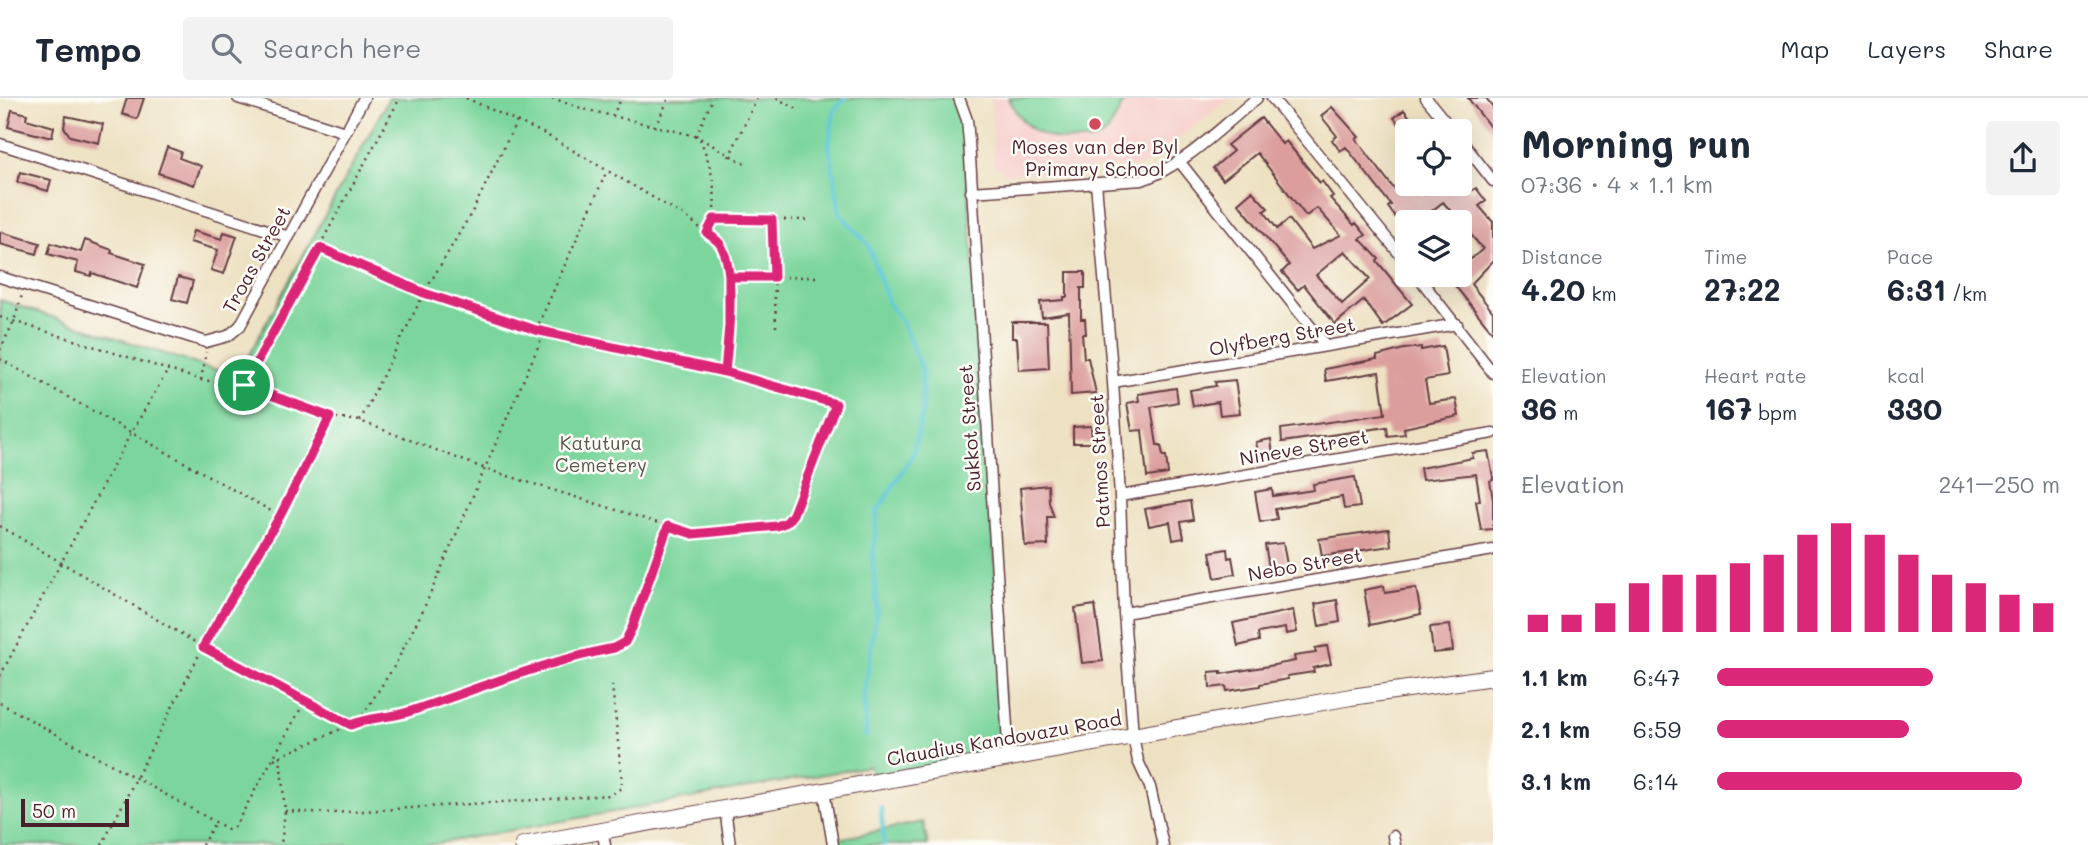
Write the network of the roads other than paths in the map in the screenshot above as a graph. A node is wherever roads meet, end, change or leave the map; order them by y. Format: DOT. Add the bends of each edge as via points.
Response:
graph roads {
  1 [pos="238,98"];
  2 [pos="364,98"];
  3 [pos="959,98"];
  4 [pos="1257,98"];
  5 [pos="1272,98"];
  6 [pos="1426,98"];
  7 [pos="1443,119"];
  8 [pos="345,132"];
  9 [pos="0,144"];
  10 [pos="1472,154"];
  11 [pos="1179,161"];
  12 [pos="1493,181"];
  13 [pos="1096,183"];
  14 [pos="971,192"];
  15 [pos="289,237"];
  16 [pos="1395,248"];
  17 [pos="0,278"];
  18 [pos="1427,287"];
  19 [pos="1457,324"];
  20 [pos="1326,346"];
  21 [pos="1493,373"];
  22 [pos="1113,382"];
  23 [pos="1493,433"];
  24 [pos="1120,496"];
  25 [pos="1493,550"];
  26 [pos="1124,613"];
  27 [pos="1493,677"];
  28 [pos="1133,736"];
  29 [pos="1009,758"];
  30 [pos="824,791"];
  31 [pos="724,809"];
  32 [pos="604,837"];
  33 [pos="523,845"];
  34 [pos="730,845"];
  35 [pos="833,845"];
  36 [pos="1163,845"];
  1 -- 8 [label="street"];
  2 -- 8 [label="street, Troas Street"];
  3 -- 14 [label="street, Sukkot Street" via="967,120"];
  4 -- 11 [label="street"];
  5 -- 16 [label="street"];
  6 -- 7 [label="street"];
  8 -- 15 [label="street, Troas Street"];
  9 -- 15 [label="street"];
  10 -- 12 [label="street"];
  11 -- 13 [label="street" via="1142,180"];
  11 -- 20 [label="street"];
  13 -- 14 [label="street"];
  13 -- 22 [label="street, Patmos Street"];
  14 -- 29 [label="street, Sukkot Street"];
  15 -- 17 [label="street, Troas Street" via="240,326 228,336 205,342"];
  18 -- 19 [label="street"];
  19 -- 20 [label="street, Olyfberg Street"];
  19 -- 21 [label="street"];
  20 -- 22 [label="street, Olyfberg Street"];
  22 -- 24 [label="street, Patmos Street"];
  23 -- 24 [label="street, Nineve Street"];
  24 -- 26 [label="street, Patmos Street"];
  25 -- 26 [label="street, Nebo Street"];
  26 -- 28 [label="street, Patmos Street"];
  27 -- 28 [label="street, Claudius Kandovazu Road"];
  28 -- 29 [label="street, Claudius Kandovazu Road"];
  28 -- 36 [label="street, Patmos Street"];
  29 -- 30 [label="street, Claudius Kandovazu Road"];
  30 -- 31 [label="street, Claudius Kandovazu Road"];
  30 -- 35 [label="street"];
  31 -- 32 [label="street, Claudius Kandovazu Road"];
  31 -- 34 [label="street"];
  32 -- 33 [label="street, Claudius Kandovazu Road"];
}
